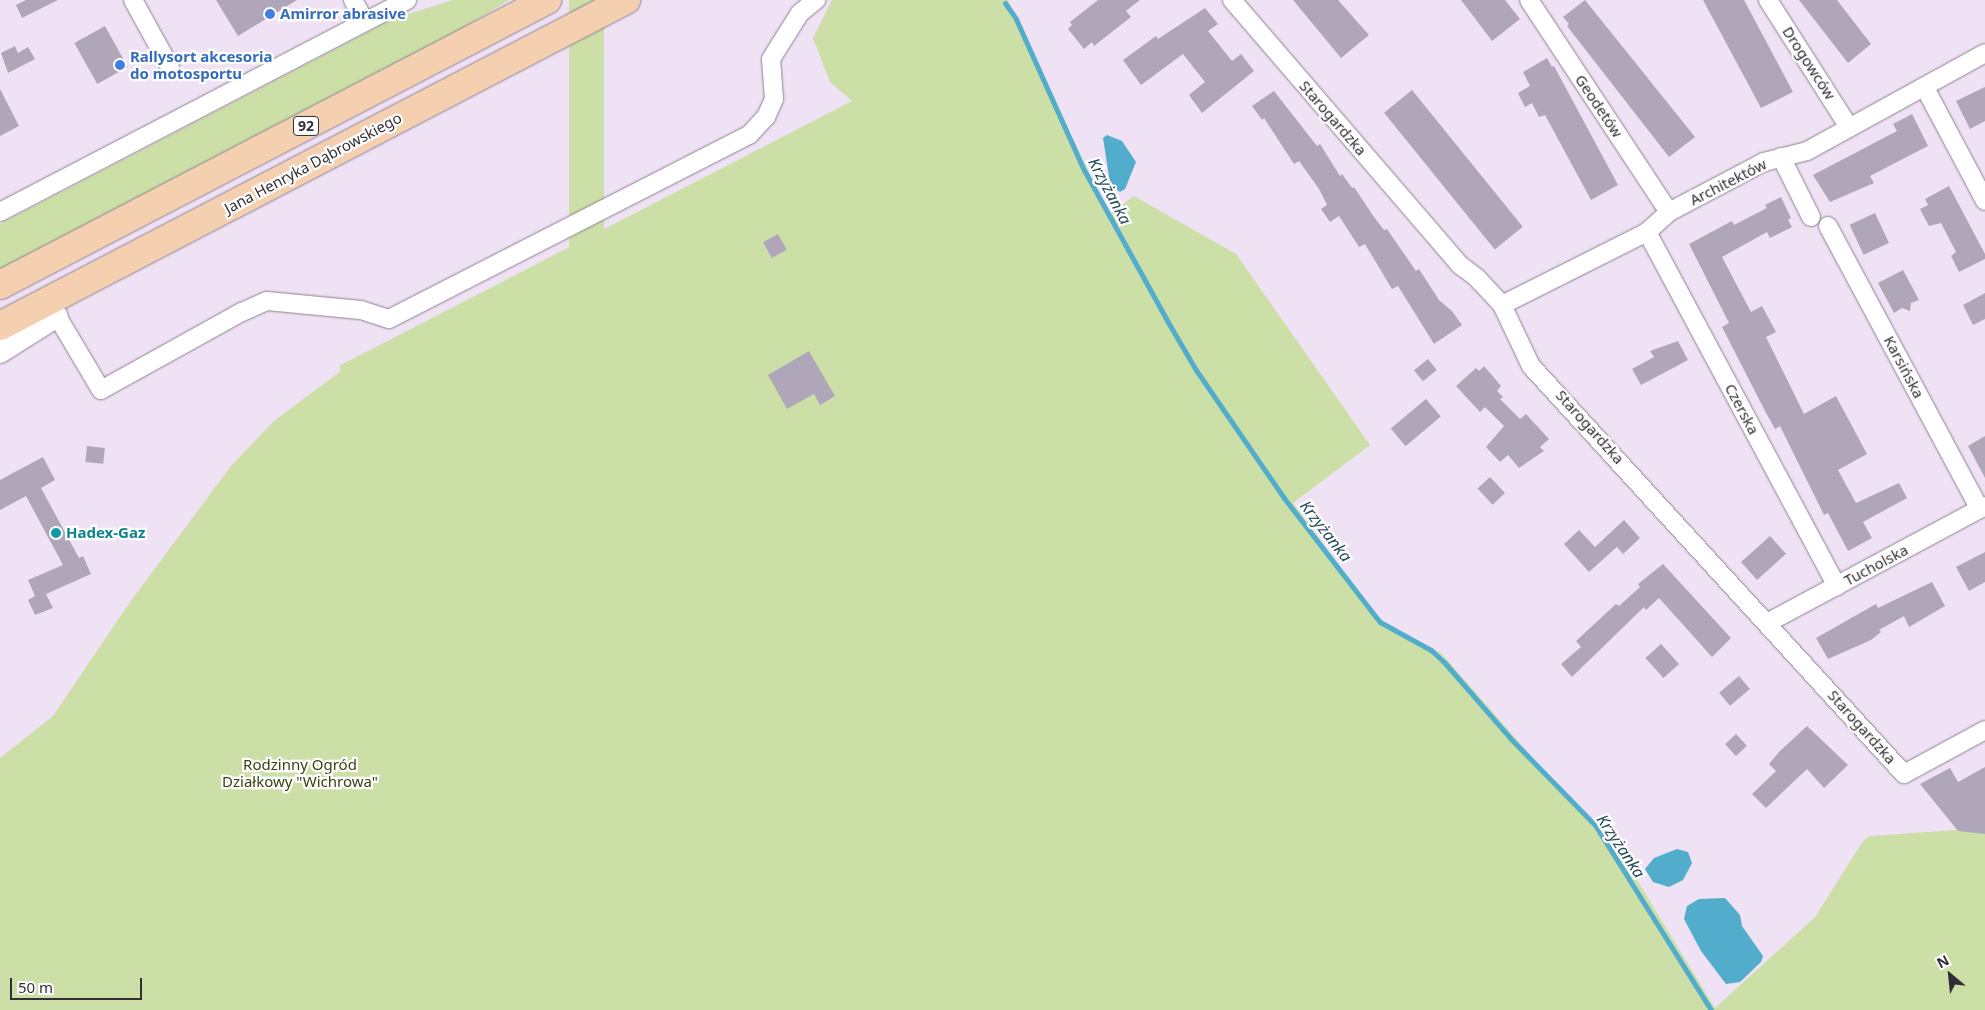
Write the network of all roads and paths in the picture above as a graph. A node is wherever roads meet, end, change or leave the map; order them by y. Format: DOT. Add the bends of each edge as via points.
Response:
graph roads {
  1 [pos="133,0"];
  2 [pos="353,0"];
  3 [pos="407,0"];
  4 [pos="547,0"];
  5 [pos="626,0"];
  6 [pos="816,0"];
  7 [pos="1232,0"];
  8 [pos="1528,0"];
  9 [pos="1768,0"];
  10 [pos="365,22"];
  11 [pos="1985,53"];
  12 [pos="170,67"];
  13 [pos="1925,88"];
  14 [pos="1849,127"];
  15 [pos="1781,157"];
  16 [pos="1985,201"];
  17 [pos="0,212"];
  18 [pos="1669,212"];
  19 [pos="1811,217"];
  20 [pos="1828,226"];
  21 [pos="184,231"];
  22 [pos="1648,232"];
  23 [pos="0,285"];
  24 [pos="1502,305"];
  25 [pos="57,316"];
  26 [pos="0,326"];
  27 [pos="0,352"];
  28 [pos="1982,507"];
  29 [pos="1837,586"];
  30 [pos="1767,623"];
  31 [pos="1985,730"];
  1 -- 12 [label="street"];
  2 -- 10 [label="street"];
  3 -- 10 [label="street"];
  4 -- 23 [label="main road, 92"];
  5 -- 21 [label="main road, Jana Henryka Dąbrowskiego / 92"];
  6 -- 25 [label="street" via="795,20 771,59 774,99 766,117 749,135 389,319 361,310 267,301 101,390"];
  7 -- 24 [label="street, Starogardzka" via="1460,265"];
  8 -- 18 [label="street, Geodetów"];
  9 -- 14 [label="street, Drogowców"];
  10 -- 17 [label="street"];
  11 -- 13 [label="street, Architektów"];
  13 -- 14 [label="street, Architektów"];
  13 -- 16 [label="street"];
  14 -- 15 [label="street, Architektów" via="1807,152"];
  15 -- 18 [label="street, Architektów" via="1764,162"];
  15 -- 19 [label="street"];
  18 -- 22 [label="street, Architektów"];
  20 -- 28 [label="street, Karsińska"];
  21 -- 25 [label="main road" via="126,277"];
  21 -- 26 [label="main road, Jana Henryka Dąbrowskiego / 92"];
  22 -- 24 [label="street, Architektów"];
  22 -- 29 [label="street, Czerska"];
  24 -- 30 [label="street, Starogardzka" via="1532,366"];
  25 -- 27 [label="street"];
  28 -- 29 [label="street, Tucholska"];
  29 -- 30 [label="street, Tucholska"];
  30 -- 31 [label="street, Starogardzka" via="1904,774"];
}
